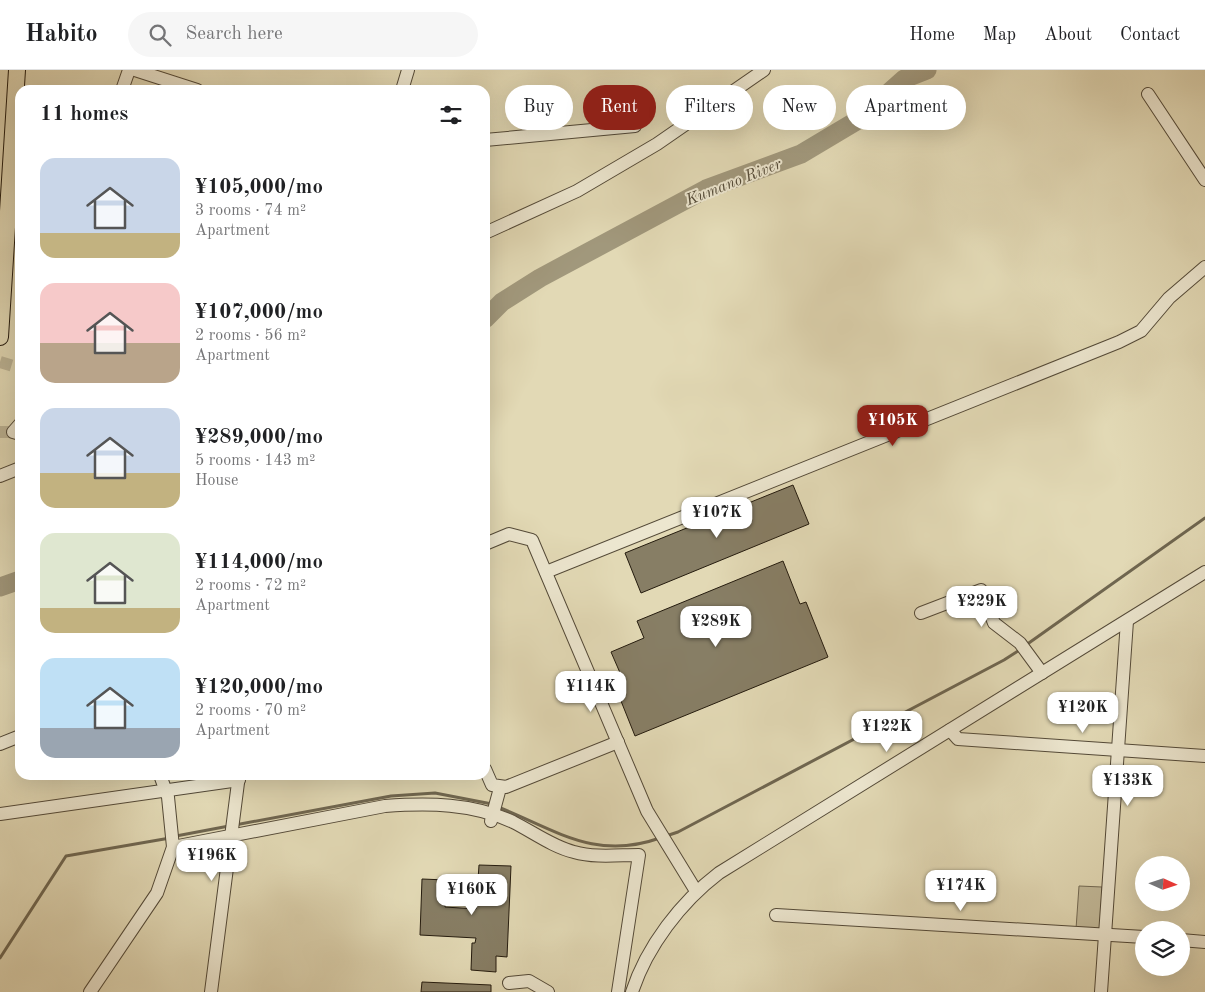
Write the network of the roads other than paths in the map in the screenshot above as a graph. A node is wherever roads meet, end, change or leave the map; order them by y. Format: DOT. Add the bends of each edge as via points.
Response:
graph roads {
  1 [pos="17,70"];
  2 [pos="128,70"];
  3 [pos="135,70"];
  4 [pos="408,70"];
  5 [pos="764,70"];
  6 [pos="16,85"];
  7 [pos="124,85"];
  8 [pos="182,85"];
  9 [pos="404,85"];
  10 [pos="1148,94"];
  11 [pos="15,96"];
  12 [pos="592,130"];
  13 [pos="490,140"];
  14 [pos="1205,180"];
  15 [pos="490,231"];
  16 [pos="1205,267"];
  17 [pos="2,268"];
  18 [pos="0,337"];
  19 [pos="15,470"];
  20 [pos="0,476"];
  21 [pos="490,542"];
  22 [pos="546,572"];
  23 [pos="1205,572"];
  24 [pos="921,613"];
  25 [pos="1126,621"];
  26 [pos="1042,673"];
  27 [pos="950,730"];
  28 [pos="15,738"];
  29 [pos="618,742"];
  30 [pos="0,744"];
  31 [pos="1118,750"];
  32 [pos="1205,756"];
  33 [pos="162,780"];
  34 [pos="223,780"];
  35 [pos="239,780"];
  36 [pos="490,780"];
  37 [pos="500,788"];
  38 [pos="166,791"];
  39 [pos="0,814"];
  40 [pos="491,819"];
  41 [pos="232,836"];
  42 [pos="173,846"];
  43 [pos="696,891"];
  44 [pos="776,915"];
  45 [pos="1105,934"];
  46 [pos="1135,936"];
  47 [pos="1190,941"];
  48 [pos="1205,942"];
  49 [pos="509,984"];
  50 [pos="90,992"];
  51 [pos="211,992"];
  52 [pos="548,992"];
  53 [pos="618,992"];
  54 [pos="632,992"];
  55 [pos="1101,992"];
  1 -- 6 [label="main road"];
  2 -- 7 [label="street"];
  3 -- 8 [label="street"];
  4 -- 9 [label="street"];
  5 -- 15 [label="street" via="658,144 577,191"];
  10 -- 14 [label="street"];
  11 -- 17 [label="main road"];
  12 -- 13 [label="street"];
  16 -- 22 [label="street" via="1169,298 1141,331 1119,342"];
  17 -- 18 [label="main road"];
  19 -- 20 [label="street"];
  21 -- 22 [label="street" via="509,534 532,540"];
  22 -- 29 [label="street"];
  23 -- 25 [label="street"];
  24 -- 26 [label="street" via="981,590 994,623 1020,643"];
  25 -- 26 [label="street"];
  25 -- 31 [label="street"];
  26 -- 27 [label="street"];
  27 -- 31 [label="street" via="958,739"];
  27 -- 43 [label="street" via="727,868"];
  28 -- 30 [label="street"];
  29 -- 37 [label="street"];
  29 -- 43 [label="street" via="647,811"];
  31 -- 32 [label="street"];
  31 -- 45 [label="street"];
  33 -- 38 [label="street"];
  34 -- 38 [label="street"];
  35 -- 41 [label="street"];
  36 -- 37 [label="street" via="492,785"];
  37 -- 40 [label="street"];
  38 -- 39 [label="street"];
  38 -- 42 [label="street"];
  40 -- 41 [label="street" via="449,804 420,803 385,806"];
  40 -- 53 [label="street" via="511,821 574,852 639,855"];
  41 -- 42 [label="street"];
  41 -- 51 [label="street"];
  42 -- 50 [label="street" via="156,893"];
  43 -- 54 [label="street" via="659,938"];
  44 -- 45 [label="street"];
  45 -- 46 [label="street"];
  45 -- 55 [label="street"];
  47 -- 48 [label="street"];
  49 -- 52 [label="street" via="529,981"];
}
